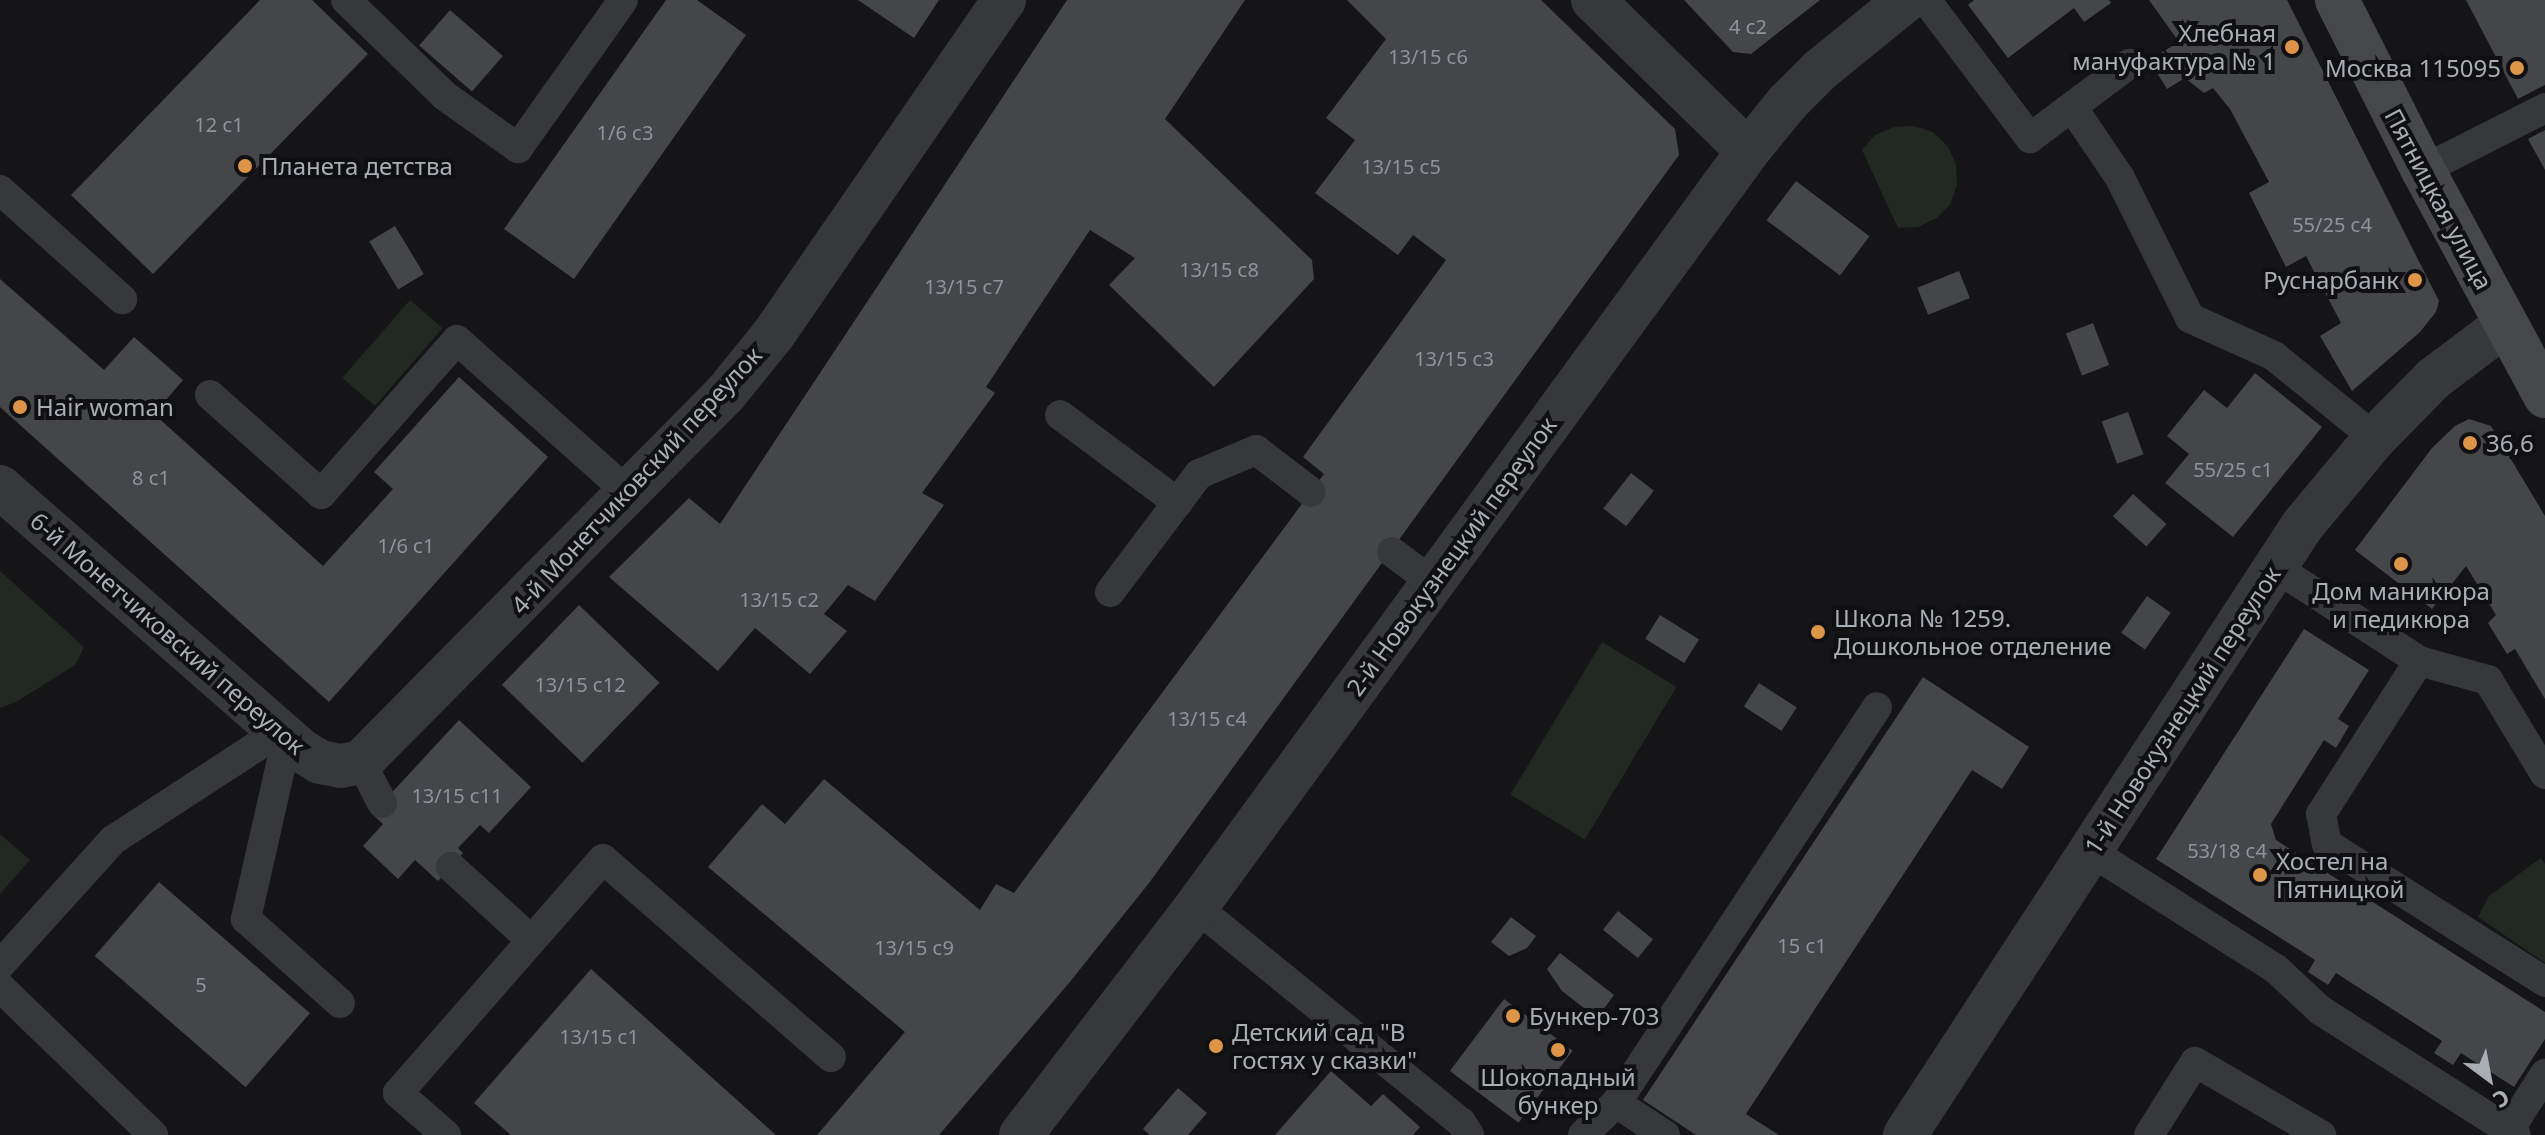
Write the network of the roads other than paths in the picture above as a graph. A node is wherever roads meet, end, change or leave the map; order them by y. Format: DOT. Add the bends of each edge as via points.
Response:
graph roads {
  1 [pos="346,0"];
  2 [pos="623,0"];
  3 [pos="1004,0"];
  4 [pos="1593,0"];
  5 [pos="1906,0"];
  6 [pos="1926,0"];
  7 [pos="2337,0"];
  8 [pos="2129,64"];
  9 [pos="2072,107"];
  10 [pos="2545,108"];
  11 [pos="1748,151"];
  12 [pos="2423,170"];
  13 [pos="0,190"];
  14 [pos="122,299"];
  15 [pos="2506,324"];
  16 [pos="210,395"];
  17 [pos="2545,396"];
  18 [pos="1060,415"];
  19 [pos="2375,438"];
  20 [pos="0,487"];
  21 [pos="1311,492"];
  22 [pos="629,493"];
  23 [pos="1178,503"];
  24 [pos="1392,552"];
  25 [pos="2275,567"];
  26 [pos="1432,582"];
  27 [pos="1110,592"];
  28 [pos="2419,661"];
  29 [pos="1877,707"];
  30 [pos="284,735"];
  31 [pos="351,764"];
  32 [pos="2545,774"];
  33 [pos="382,803"];
  34 [pos="2090,851"];
  35 [pos="451,867"];
  36 [pos="1196,907"];
  37 [pos="531,940"];
  38 [pos="0,965"];
  39 [pos="2545,982"];
  40 [pos="0,987"];
  41 [pos="340,1003"];
  42 [pos="831,1057"];
  43 [pos="2545,1074"];
  44 [pos="1616,1103"];
  45 [pos="1460,1131"];
  46 [pos="2513,1132"];
  47 [pos="153,1135"];
  48 [pos="446,1135"];
  49 [pos="1021,1135"];
  50 [pos="1583,1135"];
  51 [pos="1665,1135"];
  52 [pos="1905,1135"];
  53 [pos="2149,1135"];
  54 [pos="2321,1135"];
  1 -- 2 [label="lane" via="445,96 518,148"];
  3 -- 22 [label="street, 4-й Монетчиковский переулок" via="773,335 726,393"];
  4 -- 11 [label="street"];
  5 -- 11 [label="street, 2-й Новокузнецкий переулок" via="1820,70"];
  6 -- 9 [label="lane" via="2030,138"];
  7 -- 12 [label="street, Пятницкая улица"];
  8 -- 9 [label="lane"];
  9 -- 19 [label="lane" via="2120,178 2190,318 2274,356"];
  10 -- 12 [label="lane"];
  11 -- 26 [label="street, 2-й Новокузнецкий переулок"];
  12 -- 15 [label="street, Пятницкая улица"];
  13 -- 14 [label="lane"];
  15 -- 17 [label="street, Пятницкая улица"];
  15 -- 19 [label="street, 1-й Новокузнецкий переулок" via="2433,379"];
  16 -- 22 [label="lane" via="321,494 457,340"];
  18 -- 23 [label="lane"];
  19 -- 25 [label="street, 1-й Новокузнецкий переулок"];
  20 -- 30 [label="street, 6-й Монетчиковский переулок"];
  21 -- 23 [label="lane" via="1256,450 1199,474"];
  22 -- 31 [label="street, 4-й Монетчиковский переулок"];
  23 -- 27 [label="lane"];
  24 -- 26 [label="lane"];
  25 -- 28 [label="lane"];
  25 -- 34 [label="street, 1-й Новокузнецкий переулок"];
  26 -- 36 [label="street, 2-й Новокузнецкий переулок"];
  28 -- 32 [label="lane" via="2488,680"];
  28 -- 39 [label="lane" via="2321,814 2327,844"];
  29 -- 44 [label="lane"];
  30 -- 31 [label="street, 6-й Монетчиковский переулок" via="320,762"];
  30 -- 38 [label="lane" via="113,840"];
  30 -- 41 [label="lane" via="246,919"];
  31 -- 33 [label="lane"];
  34 -- 46 [label="lane" via="2276,969 2320,1010"];
  34 -- 52 [label="street, 1-й Новокузнецкий переулок"];
  35 -- 37 [label="lane"];
  36 -- 45 [label="lane"];
  36 -- 49 [label="street, 2-й Новокузнецкий переулок"];
  37 -- 42 [label="lane" via="603,859"];
  37 -- 48 [label="lane" via="398,1093"];
  40 -- 47 [label="lane"];
  43 -- 46 [label="lane"];
  44 -- 50 [label="lane"];
  44 -- 51 [label="lane"];
  53 -- 54 [label="lane" via="2195,1062"];
}
